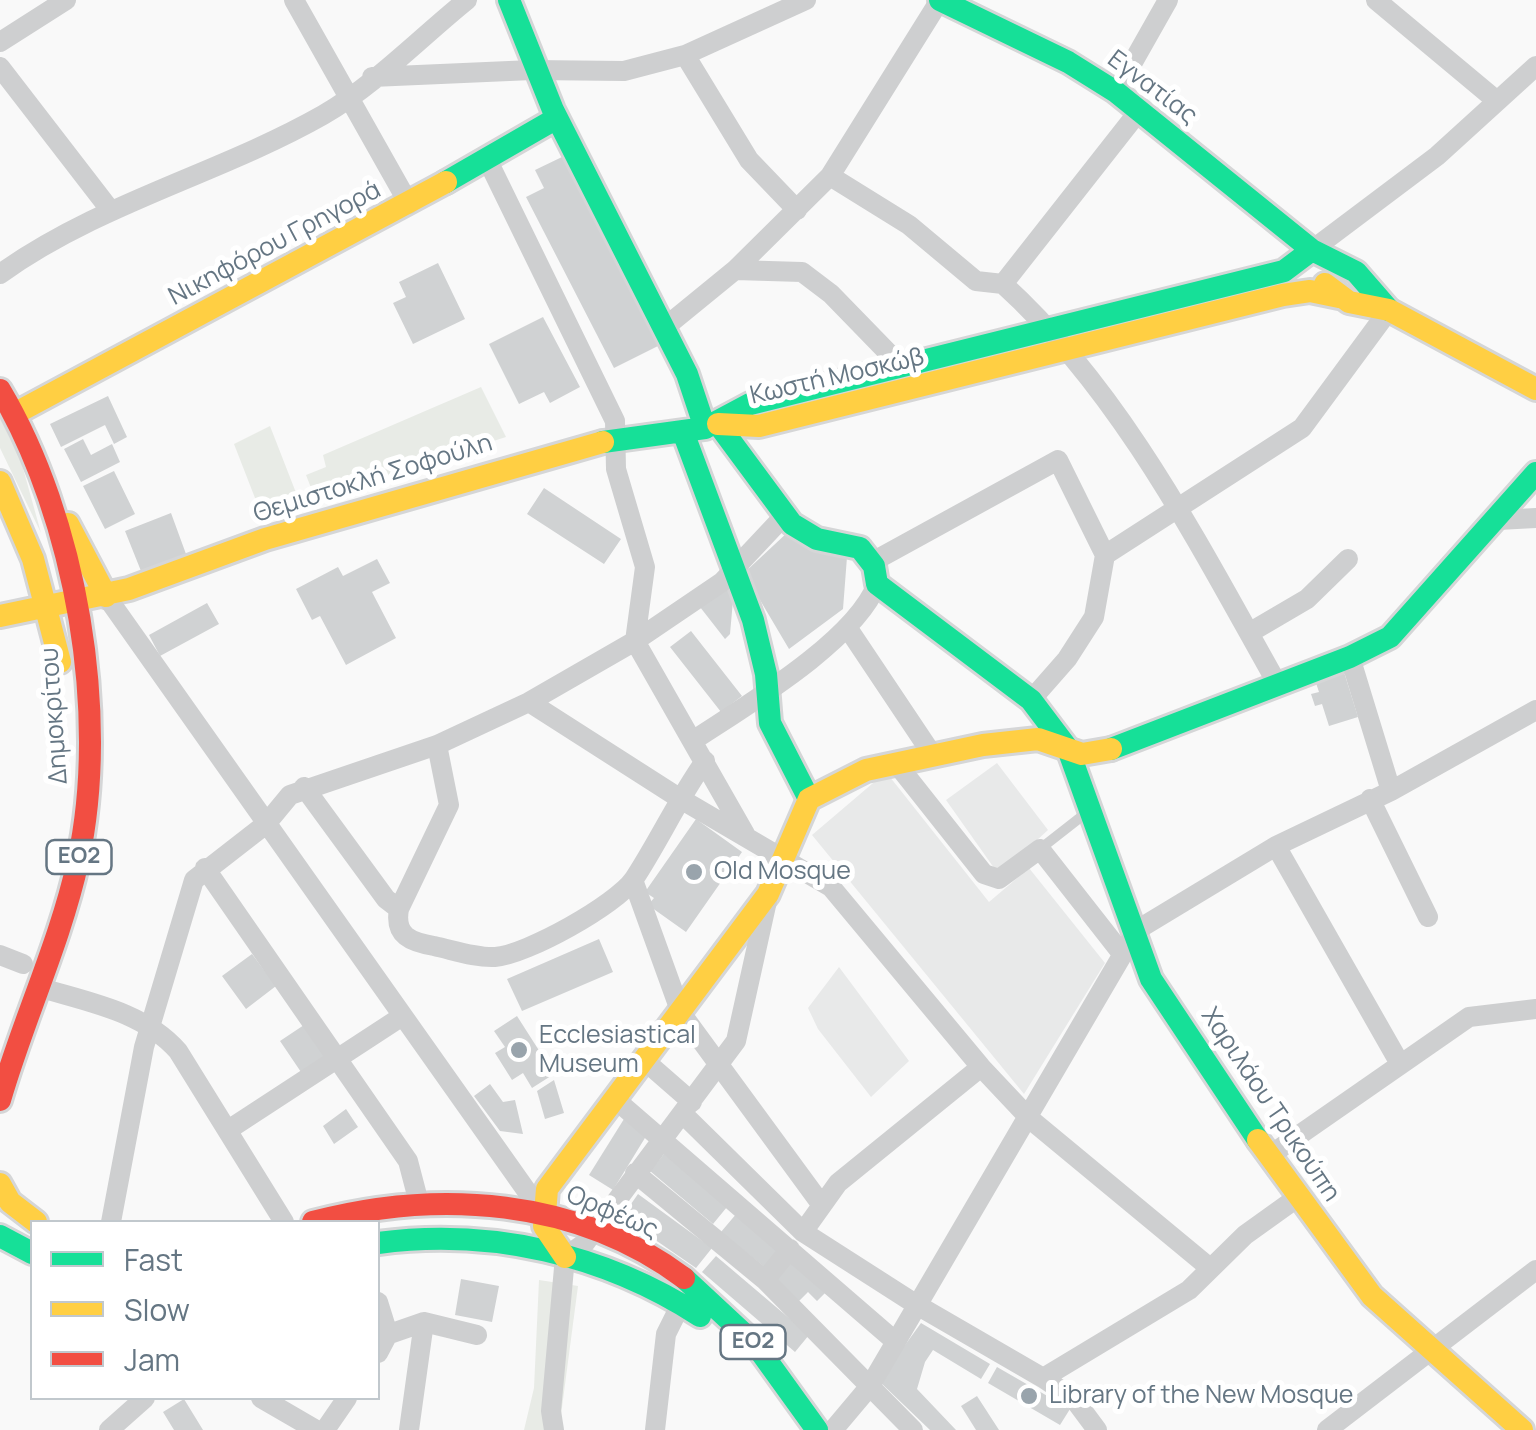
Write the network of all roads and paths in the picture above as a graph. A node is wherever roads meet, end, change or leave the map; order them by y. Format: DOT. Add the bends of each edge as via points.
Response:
graph roads {
  1 [pos="66,0"];
  2 [pos="294,0"];
  3 [pos="468,0"];
  4 [pos="510,0"];
  5 [pos="806,0"];
  6 [pos="940,0"];
  7 [pos="1168,0"];
  8 [pos="1376,0"];
  9 [pos="0,42"];
  10 [pos="685,55"];
  11 [pos="1536,66"];
  12 [pos="0,67"];
  13 [pos="532,70"];
  14 [pos="359,88"];
  15 [pos="1116,92"];
  16 [pos="1497,101"];
  17 [pos="1139,111"];
  18 [pos="557,118"];
  19 [pos="487,160"];
  20 [pos="830,176"];
  21 [pos="413,201"];
  22 [pos="797,210"];
  23 [pos="111,211"];
  24 [pos="1312,250"];
  25 [pos="735,270"];
  26 [pos="0,274"];
  27 [pos="1002,284"];
  28 [pos="1340,297"];
  29 [pos="1388,310"];
  30 [pos="664,328"];
  31 [pos="1053,329"];
  32 [pos="1067,350"];
  33 [pos="902,367"];
  34 [pos="1536,389"];
  35 [pos="0,390"];
  36 [pos="16,414"];
  37 [pos="702,428"];
  38 [pos="617,440"];
  39 [pos="1536,472"];
  40 [pos="44,479"];
  41 [pos="3,492"];
  42 [pos="1176,506"];
  43 [pos="784,516"];
  44 [pos="1536,518"];
  45 [pos="1498,520"];
  46 [pos="1104,554"];
  47 [pos="1348,559"];
  48 [pos="736,570"];
  49 [pos="875,572"];
  50 [pos="106,596"];
  51 [pos="72,603"];
  52 [pos="48,607"];
  53 [pos="0,616"];
  54 [pos="847,627"];
  55 [pos="1249,633"];
  56 [pos="634,641"];
  57 [pos="1350,657"];
  58 [pos="1278,684"];
  59 [pos="767,692"];
  60 [pos="1031,700"];
  61 [pos="529,702"];
  62 [pos="1536,710"];
  63 [pos="694,740"];
  64 [pos="437,745"];
  65 [pos="1068,749"];
  66 [pos="932,754"];
  67 [pos="705,761"];
  68 [pos="896,764"];
  69 [pos="304,787"];
  70 [pos="1391,791"];
  71 [pos="679,798"];
  72 [pos="1370,798"];
  73 [pos="809,799"];
  74 [pos="1092,808"];
  75 [pos="266,824"];
  76 [pos="746,836"];
  77 [pos="1276,846"];
  78 [pos="1040,849"];
  79 [pos="783,858"];
  80 [pos="205,868"];
  81 [pos="633,880"];
  82 [pos="768,894"];
  83 [pos="400,909"];
  84 [pos="1428,917"];
  85 [pos="1137,930"];
  86 [pos="0,955"];
  87 [pos="1123,955"];
  88 [pos="24,964"];
  89 [pos="38,987"];
  90 [pos="1536,1009"];
  91 [pos="681,1013"];
  92 [pos="401,1017"];
  93 [pos="150,1025"];
  94 [pos="0,1036"];
  95 [pos="336,1058"];
  96 [pos="646,1061"];
  97 [pos="1399,1062"];
  98 [pos="980,1067"];
  99 [pos="718,1068"];
  100 [pos="0,1100"];
  101 [pos="616,1100"];
  102 [pos="687,1108"];
  103 [pos="1030,1119"];
  104 [pos="228,1130"];
  105 [pos="662,1140"];
  106 [pos="1269,1156"];
  107 [pos="635,1173"];
  108 [pos="0,1184"];
  109 [pos="1298,1196"];
  110 [pos="7,1203"];
  111 [pos="419,1204"];
  112 [pos="821,1204"];
  113 [pos="543,1214"];
  114 [pos="33,1220"];
  115 [pos="110,1220"];
  116 [pos="283,1220"];
  117 [pos="321,1220"];
  118 [pos="594,1232"];
  119 [pos="0,1236"];
  120 [pos="797,1240"];
  121 [pos="380,1243"];
  122 [pos="30,1253"];
  123 [pos="565,1257"];
  124 [pos="1210,1268"];
  125 [pos="1536,1270"];
  126 [pos="765,1280"];
  127 [pos="682,1302"];
  128 [pos="917,1305"];
  129 [pos="424,1322"];
  130 [pos="477,1334"];
  131 [pos="383,1336"];
  132 [pos="896,1342"];
  133 [pos="1428,1350"];
  134 [pos="1043,1378"];
  135 [pos="870,1386"];
  136 [pos="143,1400"];
  137 [pos="264,1400"];
  138 [pos="346,1400"];
  139 [pos="305,1427"];
  140 [pos="109,1430"];
  141 [pos="325,1430"];
  142 [pos="409,1430"];
  143 [pos="554,1430"];
  144 [pos="655,1430"];
  145 [pos="796,1430"];
  146 [pos="817,1430"];
  147 [pos="833,1430"];
  148 [pos="913,1430"];
  149 [pos="1097,1430"];
  150 [pos="1327,1430"];
  151 [pos="1522,1430"];
  1 -- 9 [label="street"];
  2 -- 14 [label="street"];
  3 -- 14 [label="street"];
  4 -- 13 [label="main road"];
  5 -- 10 [label="street"];
  6 -- 15 [label="main road, Εγνατίας"];
  6 -- 20 [label="street"];
  7 -- 15 [label="street"];
  8 -- 16 [label="street"];
  10 -- 13 [label="street" via="624,71"];
  10 -- 22 [label="street" via="750,160"];
  11 -- 16 [label="street"];
  12 -- 23 [label="street"];
  13 -- 14 [label="street"];
  13 -- 18 [label="main road"];
  14 -- 21 [label="street"];
  14 -- 23 [label="street" via="326,114"];
  15 -- 17 [label="main road, Εγνατίας"];
  16 -- 24 [label="street" via="1438,156"];
  17 -- 24 [label="main road, Εγνατίας"];
  17 -- 27 [label="street"];
  18 -- 19 [label="main road, Νικηφόρου Γρηγορά"];
  18 -- 30 [label="main road"];
  19 -- 21 [label="main road, Νικηφόρου Γρηγορά"];
  19 -- 38 [label="street" via="608,404"];
  20 -- 22 [label="street"];
  20 -- 27 [label="street" via="909,226 976,280"];
  21 -- 36 [label="main road, Νικηφόρου Γρηγορά"];
  22 -- 25 [label="street"];
  23 -- 26 [label="street"];
  24 -- 28 [label="main road" via="1317,273"];
  24 -- 29 [label="main road" via="1349,267"];
  24 -- 31 [label="main road, Κωστή Μοσκώβ" via="1287,270"];
  25 -- 30 [label="street"];
  25 -- 33 [label="street" via="802,272"];
  27 -- 31 [label="street"];
  28 -- 29 [label="main road, Κωστή Μοσκώβ"];
  28 -- 32 [label="main road, Κωστή Μοσκώβ" via="1283,295"];
  29 -- 34 [label="main road"];
  29 -- 42 [label="street" via="1302,428"];
  30 -- 37 [label="main road" via="701,407"];
  31 -- 32 [label="street"];
  31 -- 33 [label="main road, Κωστή Μοσκώβ"];
  32 -- 37 [label="main road, Κωστή Μοσκώβ" via="759,426"];
  32 -- 42 [label="street"];
  33 -- 37 [label="main road, Κωστή Μοσκώβ" via="750,404"];
  35 -- 36 [label="main road, Δημοκρίτου / ΕΟ2"];
  36 -- 40 [label="main road, Δημοκρίτου / ΕΟ2"];
  37 -- 38 [label="main road, Θεμιστοκλή Σοφούλη"];
  37 -- 43 [label="main road"];
  37 -- 48 [label="main road"];
  38 -- 50 [label="main road, Θεμιστοκλή Σοφούλη" via="315,523"];
  38 -- 56 [label="street" via="616,470 645,567"];
  39 -- 45 [label="main road"];
  40 -- 50 [label="main road"];
  40 -- 51 [label="main road, Δημοκρίτου / ΕΟ2"];
  41 -- 52 [label="main road, Δημοκρίτου / ΕΟ2"];
  42 -- 46 [label="street"];
  42 -- 55 [label="street"];
  43 -- 48 [label="street"];
  43 -- 49 [label="main road, Χαριλάου Τρικούπη" via="812,537 856,545"];
  44 -- 45 [label="street"];
  45 -- 57 [label="main road" via="1396,633"];
  46 -- 49 [label="street" via="1058,460"];
  46 -- 60 [label="street" via="1094,617"];
  47 -- 55 [label="street" via="1307,599"];
  48 -- 56 [label="street"];
  48 -- 59 [label="main road"];
  49 -- 54 [label="street" via="867,607"];
  49 -- 60 [label="main road, Χαριλάου Τρικούπη"];
  50 -- 51 [label="main road, Θεμιστοκλή Σοφούλη"];
  50 -- 75 [label="street"];
  51 -- 52 [label="main road, Θεμιστοκλή Σοφούλη"];
  51 -- 89 [label="main road, Δημοκρίτου / ΕΟ2" via="84,680 88,792 74,875"];
  52 -- 53 [label="main road, Θεμιστοκλή Σοφούλη"];
  52 -- 88 [label="main road, Δημοκρίτου / ΕΟ2" via="64,692 64,838"];
  54 -- 59 [label="street"];
  54 -- 66 [label="street"];
  55 -- 58 [label="street"];
  56 -- 61 [label="street"];
  56 -- 63 [label="street"];
  57 -- 58 [label="main road"];
  57 -- 70 [label="street"];
  58 -- 65 [label="main road" via="1098,754"];
  59 -- 63 [label="street"];
  59 -- 73 [label="main road" via="770,724"];
  60 -- 65 [label="main road, Χαριλάου Τρικούπη"];
  61 -- 64 [label="street"];
  61 -- 71 [label="street"];
  62 -- 70 [label="street"];
  63 -- 67 [label="street"];
  64 -- 69 [label="street"];
  64 -- 83 [label="street" via="450,805"];
  65 -- 66 [label="main road" via="1028,738"];
  65 -- 74 [label="main road, Χαριλάου Τρικούπη"];
  66 -- 68 [label="main road"];
  67 -- 71 [label="street"];
  67 -- 76 [label="street"];
  68 -- 73 [label="main road" via="866,770"];
  68 -- 78 [label="street" via="988,878 1004,877"];
  69 -- 75 [label="street" via="283,800"];
  69 -- 83 [label="street"];
  70 -- 72 [label="street"];
  71 -- 76 [label="street"];
  71 -- 81 [label="street"];
  72 -- 77 [label="street"];
  72 -- 84 [label="street"];
  73 -- 79 [label="main road"];
  74 -- 78 [label="lane"];
  74 -- 85 [label="main road, Χαριλάου Τρικούπη"];
  75 -- 80 [label="street"];
  75 -- 92 [label="street"];
  76 -- 79 [label="street"];
  77 -- 85 [label="street"];
  77 -- 97 [label="street"];
  78 -- 87 [label="street"];
  79 -- 82 [label="main road"];
  79 -- 98 [label="street" via="831,887"];
  80 -- 93 [label="street" via="189,890"];
  80 -- 95 [label="street"];
  81 -- 83 [label="street" via="606,906 505,955 438,948 404,936"];
  81 -- 91 [label="street"];
  82 -- 91 [label="main road"];
  82 -- 99 [label="street" via="744,1019"];
  85 -- 87 [label="street"];
  85 -- 106 [label="main road, Χαριλάου Τρικούπη" via="1151,979"];
  86 -- 88 [label="street"];
  87 -- 103 [label="street"];
  88 -- 94 [label="main road, Δημοκρίτου / ΕΟ2"];
  89 -- 93 [label="street"];
  89 -- 100 [label="main road, Δημοκρίτου / ΕΟ2"];
  90 -- 97 [label="street" via="1474,1015"];
  91 -- 96 [label="main road"];
  91 -- 99 [label="street"];
  92 -- 95 [label="street"];
  92 -- 113 [label="street"];
  93 -- 104 [label="street" via="178,1051"];
  93 -- 115 [label="street"];
  95 -- 104 [label="street"];
  95 -- 111 [label="street" via="408,1161"];
  96 -- 101 [label="main road"];
  96 -- 102 [label="street"];
  97 -- 106 [label="street"];
  98 -- 103 [label="street"];
  98 -- 112 [label="street" via="838,1182"];
  99 -- 102 [label="street"];
  99 -- 112 [label="street"];
  101 -- 105 [label="street"];
  101 -- 113 [label="main road" via="555,1175"];
  102 -- 105 [label="street"];
  102 -- 120 [label="street"];
  103 -- 124 [label="street"];
  103 -- 128 [label="street"];
  104 -- 116 [label="street"];
  105 -- 107 [label="street"];
  105 -- 120 [label="street"];
  106 -- 109 [label="main road, Χαριλάου Τρικούπη"];
  107 -- 118 [label="street"];
  107 -- 126 [label="street"];
  108 -- 110 [label="main road"];
  109 -- 124 [label="street"];
  109 -- 133 [label="main road, Χαριλάου Τρικούπη" via="1372,1296"];
  110 -- 114 [label="main road"];
  111 -- 113 [label="main road, Ορφέως / ΕΟ2"];
  111 -- 117 [label="main road, Ορφέως / ΕΟ2"];
  112 -- 120 [label="street"];
  113 -- 118 [label="main road, Ορφέως / ΕΟ2"];
  113 -- 123 [label="main road" via="548,1238"];
  118 -- 123 [label="street"];
  118 -- 146 [label="main road, Ορφέως / ΕΟ2" via="652,1259 709,1297 763,1355"];
  119 -- 122 [label="main road"];
  120 -- 126 [label="street"];
  120 -- 128 [label="street"];
  120 -- 132 [label="street"];
  121 -- 123 [label="main road, Ορφέως / ΕΟ2" via="444,1237"];
  123 -- 127 [label="main road, Ορφέως / ΕΟ2"];
  123 -- 143 [label="street" via="550,1411"];
  124 -- 134 [label="street" via="1182,1295"];
  125 -- 133 [label="street"];
  126 -- 135 [label="street"];
  127 -- 144 [label="street" via="666,1334"];
  127 -- 145 [label="main road, Ορφέως / ΕΟ2" via="743,1358"];
  128 -- 132 [label="street"];
  128 -- 134 [label="street"];
  129 -- 130 [label="street"];
  129 -- 131 [label="street"];
  129 -- 142 [label="street"];
  132 -- 135 [label="street"];
  133 -- 150 [label="street"];
  133 -- 151 [label="main road, Χαριλάου Τρικούπη"];
  134 -- 149 [label="street" via="1074,1399"];
  135 -- 147 [label="street"];
  135 -- 148 [label="street"];
  136 -- 140 [label="street"];
  137 -- 139 [label="street"];
  138 -- 141 [label="street"];
}
